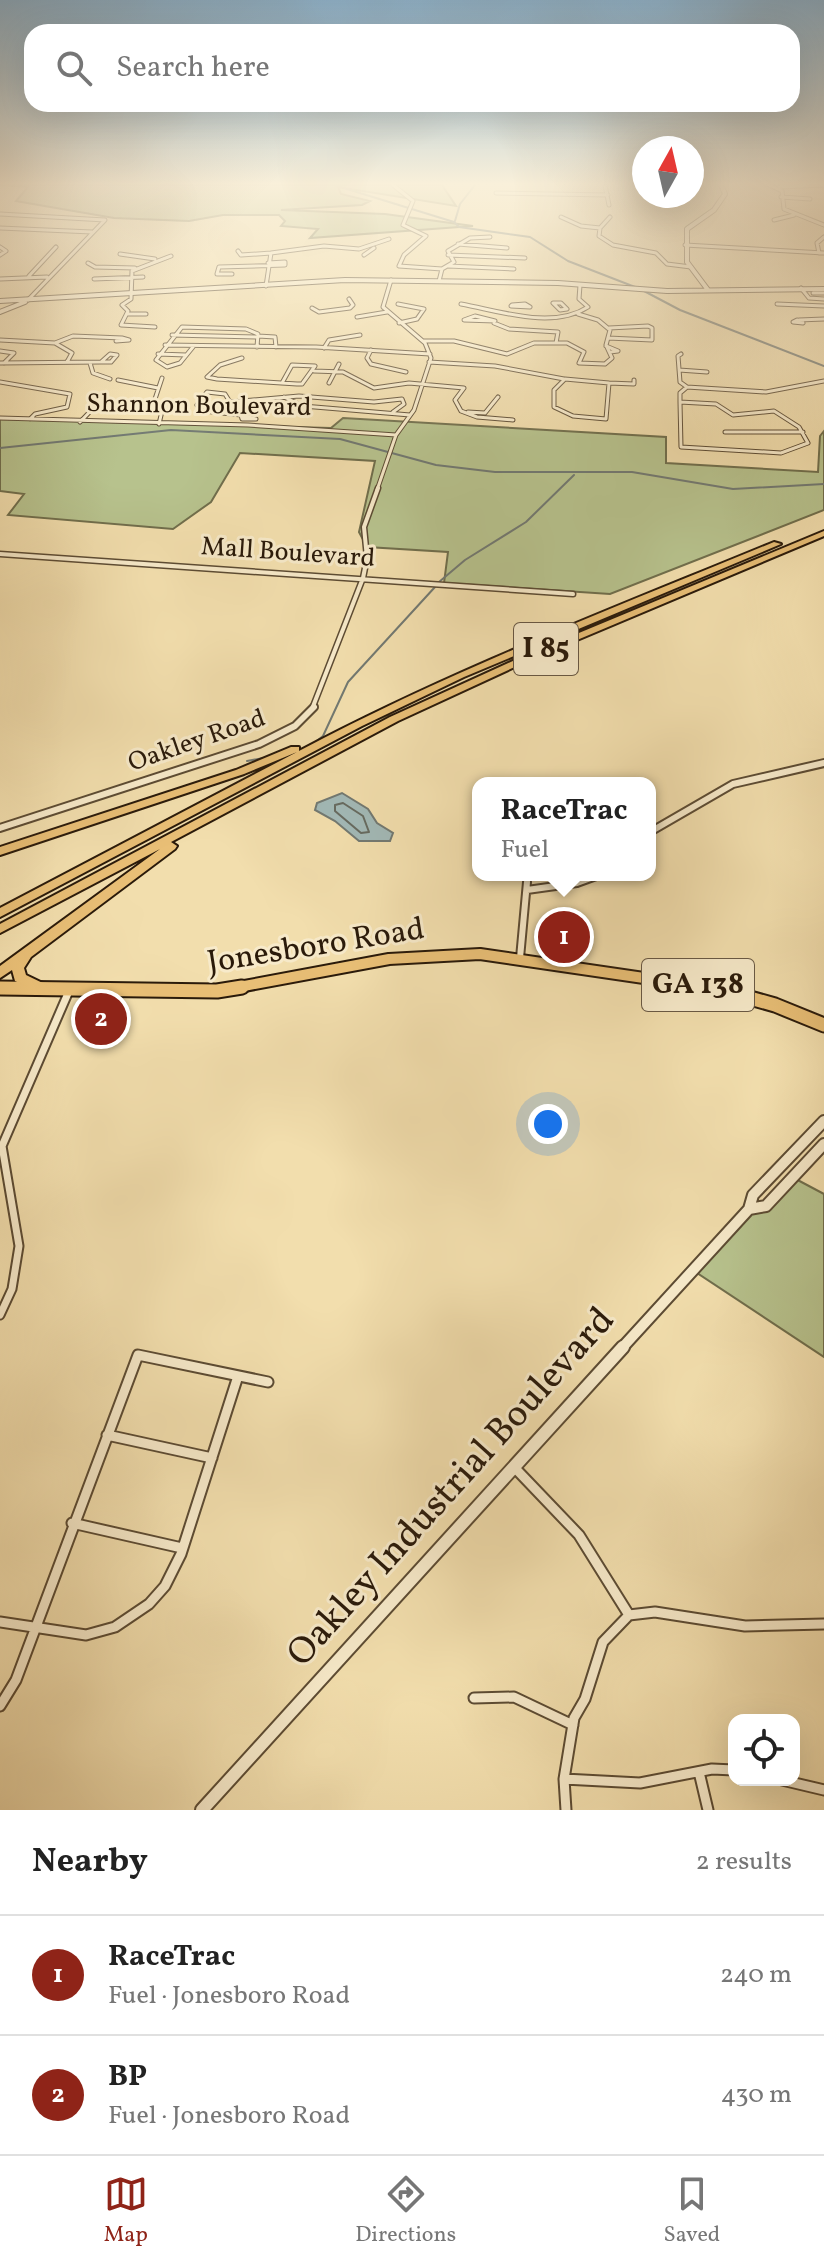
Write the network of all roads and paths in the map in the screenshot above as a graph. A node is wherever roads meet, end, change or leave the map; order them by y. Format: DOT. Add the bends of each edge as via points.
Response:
graph roads {
  1 [pos="35,269"];
  2 [pos="57,269"];
  3 [pos="134,269"];
  4 [pos="218,269"];
  5 [pos="267,269"];
  6 [pos="442,269"];
  7 [pos="693,269"];
  8 [pos="232,274"];
  9 [pos="260,274"];
  10 [pos="29,276"];
  11 [pos="47,277"];
  12 [pos="143,277"];
  13 [pos="129,278"];
  14 [pos="265,278"];
  15 [pos="0,279"];
  16 [pos="94,279"];
  17 [pos="391,280"];
  18 [pos="439,281"];
  19 [pos="580,285"];
  20 [pos="266,286"];
  21 [pos="801,288"];
  22 [pos="708,290"];
  23 [pos="824,291"];
  24 [pos="813,293"];
  25 [pos="131,295"];
  26 [pos="791,298"];
  27 [pos="349,299"];
  28 [pos="824,299"];
  29 [pos="28,300"];
  30 [pos="0,301"];
  31 [pos="16,303"];
  32 [pos="398,304"];
  33 [pos="461,304"];
  34 [pos="777,304"];
  35 [pos="793,305"];
  36 [pos="824,306"];
  37 [pos="312,308"];
  38 [pos="350,308"];
  39 [pos="514,309"];
  40 [pos="567,309"];
  41 [pos="503,311"];
  42 [pos="0,312"];
  43 [pos="387,312"];
  44 [pos="127,314"];
  45 [pos="146,314"];
  46 [pos="576,314"];
  47 [pos="357,317"];
  48 [pos="519,317"];
  49 [pos="824,319"];
  50 [pos="362,322"];
  51 [pos="399,323"];
  52 [pos="494,323"];
  53 [pos="155,327"];
  54 [pos="609,328"];
  55 [pos="526,330"];
  56 [pos="799,331"];
  57 [pos="9,333"];
  58 [pos="41,334"];
  59 [pos="172,335"];
  60 [pos="360,335"];
  61 [pos="258,336"];
  62 [pos="122,338"];
  63 [pos="608,338"];
  64 [pos="0,340"];
  65 [pos="34,341"];
  66 [pos="423,341"];
  67 [pos="55,343"];
  68 [pos="556,343"];
  69 [pos="165,345"];
  70 [pos="606,346"];
  71 [pos="193,347"];
  72 [pos="257,347"];
  73 [pos="276,347"];
  74 [pos="324,348"];
  75 [pos="371,350"];
  76 [pos="0,351"];
  77 [pos="610,352"];
  78 [pos="158,354"];
  79 [pos="430,354"];
  80 [pos="681,354"];
  81 [pos="186,355"];
  82 [pos="242,358"];
  83 [pos="295,358"];
  84 [pos="67,362"];
  85 [pos="101,362"];
  86 [pos="429,362"];
  87 [pos="2,363"];
  88 [pos="90,363"];
  89 [pos="339,364"];
  90 [pos="292,365"];
  91 [pos="679,370"];
  92 [pos="314,371"];
  93 [pos="335,372"];
  94 [pos="406,372"];
  95 [pos="707,372"];
  96 [pos="162,378"];
  97 [pos="110,379"];
  98 [pos="565,379"];
  99 [pos="118,380"];
  100 [pos="634,380"];
  101 [pos="824,381"];
  102 [pos="0,382"];
  103 [pos="282,383"];
  104 [pos="329,383"];
  105 [pos="609,383"];
  106 [pos="422,384"];
  107 [pos="687,387"];
  108 [pos="158,388"];
  109 [pos="104,397"];
  110 [pos="284,397"];
  111 [pos="498,397"];
  112 [pos="230,402"];
  113 [pos="680,402"];
  114 [pos="225,410"];
  115 [pos="393,411"];
  116 [pos="461,411"];
  117 [pos="241,415"];
  118 [pos="409,416"];
  119 [pos="0,418"];
  120 [pos="30,419"];
  121 [pos="513,420"];
  122 [pos="80,422"];
  123 [pos="159,424"];
  124 [pos="725,432"];
  125 [pos="803,432"];
  126 [pos="396,435"];
  127 [pos="824,524"];
  128 [pos="824,533"];
  129 [pos="0,554"];
  130 [pos="363,578"];
  131 [pos="573,594"];
  132 [pos="358,724"];
  133 [pos="824,763"];
  134 [pos="238,802"];
  135 [pos="0,828"];
  136 [pos="656,829"];
  137 [pos="0,851"];
  138 [pos="582,881"];
  139 [pos="527,882"];
  140 [pos="527,890"];
  141 [pos="0,913"];
  142 [pos="0,929"];
  143 [pos="29,952"];
  144 [pos="520,958"];
  145 [pos="0,973"];
  146 [pos="1,988"];
  147 [pos="48,991"];
  148 [pos="69,991"];
  149 [pos="824,1025"];
  150 [pos="824,1121"];
  151 [pos="824,1144"];
  152 [pos="749,1209"];
  153 [pos="0,1315"];
  154 [pos="238,1376"];
  155 [pos="268,1382"];
  156 [pos="107,1435"];
  157 [pos="212,1458"];
  158 [pos="514,1467"];
  159 [pos="72,1523"];
  160 [pos="182,1548"];
  161 [pos="629,1615"];
  162 [pos="0,1622"];
  163 [pos="824,1624"];
  164 [pos="34,1627"];
  165 [pos="474,1698"];
  166 [pos="0,1706"];
  167 [pos="573,1725"];
  168 [pos="728,1770"];
  169 [pos="699,1772"];
  170 [pos="564,1779"];
  171 [pos="800,1784"];
  172 [pos="824,1790"];
  173 [pos="202,1810"];
  174 [pos="566,1810"];
  175 [pos="708,1810"];
  1 -- 10 [label="street"];
  2 -- 29 [label="street"];
  3 -- 13 [label="street"];
  4 -- 8 [label="street" via="217,274"];
  5 -- 14 [label="street"];
  6 -- 18 [label="street"];
  7 -- 22 [label="street"];
  9 -- 14 [label="street"];
  10 -- 11 [label="street"];
  10 -- 15 [label="street"];
  12 -- 13 [label="street"];
  13 -- 16 [label="street"];
  13 -- 25 [label="street"];
  14 -- 20 [label="street"];
  17 -- 18 [label="street"];
  17 -- 20 [label="street"];
  17 -- 43 [label="street" via="382,301"];
  18 -- 19 [label="street"];
  19 -- 22 [label="street"];
  19 -- 46 [label="street" via="579,299 588,307"];
  20 -- 25 [label="street"];
  21 -- 22 [label="street"];
  21 -- 23 [label="street"];
  21 -- 28 [label="street" via="806,296"];
  23 -- 24 [label="street"];
  25 -- 29 [label="street"];
  25 -- 44 [label="street" via="122,305"];
  26 -- 35 [label="street"];
  27 -- 38 [label="street"];
  29 -- 31 [label="street"];
  30 -- 31 [label="street"];
  31 -- 42 [label="street"];
  32 -- 51 [label="street" via="424,309 417,319"];
  33 -- 41 [label="street"];
  34 -- 35 [label="street"];
  35 -- 36 [label="street"];
  37 -- 38 [label="street"];
  38 -- 47 [label="street"];
  39 -- 41 [label="street"];
  40 -- 46 [label="street"];
  41 -- 48 [label="street"];
  43 -- 47 [label="street"];
  43 -- 51 [label="street"];
  44 -- 45 [label="street"];
  44 -- 53 [label="street" via="121,325"];
  46 -- 48 [label="street"];
  46 -- 54 [label="street"];
  47 -- 50 [label="street"];
  48 -- 55 [label="street"];
  49 -- 56 [label="street" via="797,322"];
  51 -- 66 [label="street"];
  52 -- 52 [label="street" via="475,316 464,319 471,323"];
  52 -- 55 [label="street" via="508,332"];
  54 -- 63 [label="street"];
  54 -- 63 [label="street" via="648,326 652,340"];
  55 -- 68 [label="street" via="558,332"];
  57 -- 64 [label="street"];
  58 -- 65 [label="street"];
  59 -- 61 [label="street"];
  59 -- 61 [label="street" via="182,327 246,329"];
  59 -- 69 [label="street"];
  60 -- 74 [label="street" via="331,340"];
  61 -- 72 [label="street"];
  61 -- 73 [label="street" via="277,338"];
  62 -- 67 [label="street" via="73,336"];
  63 -- 70 [label="street"];
  64 -- 65 [label="street"];
  65 -- 67 [label="street"];
  66 -- 68 [label="street" via="457,339 510,355 534,343"];
  66 -- 79 [label="street"];
  67 -- 84 [label="street" via="72,353"];
  68 -- 77 [label="street" via="581,348 583,364 605,364 612,358"];
  69 -- 71 [label="street"];
  69 -- 78 [label="street"];
  70 -- 77 [label="street"];
  70 -- 77 [label="street" via="617,347"];
  71 -- 72 [label="street"];
  71 -- 81 [label="street"];
  72 -- 73 [label="street"];
  73 -- 74 [label="street"];
  74 -- 75 [label="street"];
  75 -- 79 [label="street"];
  75 -- 94 [label="street" via="371,364"];
  76 -- 87 [label="street" via="14,353"];
  78 -- 81 [label="street"];
  78 -- 81 [label="street" via="156,360 167,367"];
  79 -- 86 [label="street, Oakley Road"];
  80 -- 91 [label="street"];
  82 -- 103 [label="street" via="220,365 207,377"];
  83 -- 90 [label="street"];
  84 -- 87 [label="street" via="37,368"];
  84 -- 88 [label="street"];
  85 -- 88 [label="street"];
  86 -- 98 [label="street" via="495,366"];
  86 -- 106 [label="street, Oakley Road"];
  88 -- 97 [label="street" via="93,373"];
  89 -- 93 [label="street"];
  90 -- 92 [label="street" via="315,366"];
  90 -- 103 [label="street"];
  91 -- 95 [label="street"];
  91 -- 107 [label="street" via="680,382"];
  92 -- 93 [label="street"];
  92 -- 103 [label="street" via="302,384"];
  93 -- 104 [label="street"];
  93 -- 106 [label="street" via="374,388"];
  96 -- 108 [label="street"];
  98 -- 105 [label="street"];
  98 -- 105 [label="street" via="555,386 554,407 589,418 606,419"];
  99 -- 108 [label="street"];
  100 -- 105 [label="street"];
  101 -- 107 [label="street" via="766,392"];
  102 -- 120 [label="street" via="70,394 67,407"];
  106 -- 116 [label="street" via="464,388 455,400"];
  106 -- 118 [label="street, Oakley Road"];
  107 -- 113 [label="street"];
  108 -- 123 [label="street"];
  109 -- 122 [label="street"];
  110 -- 112 [label="street"];
  110 -- 115 [label="street" via="303,406"];
  110 -- 115 [label="street" via="402,399 404,404"];
  111 -- 116 [label="street" via="485,413"];
  112 -- 114 [label="street"];
  112 -- 114 [label="street" via="214,391 197,405 204,411"];
  113 -- 125 [label="street" via="717,404 733,415 774,411"];
  113 -- 125 [label="street" via="681,447 789,452 808,443"];
  114 -- 117 [label="street"];
  115 -- 118 [label="street"];
  116 -- 121 [label="street"];
  118 -- 126 [label="street, Oakley Road"];
  119 -- 120 [label="street, Shannon Boulevard"];
  120 -- 122 [label="street, Shannon Boulevard"];
  122 -- 123 [label="street, Shannon Boulevard"];
  123 -- 126 [label="street, Shannon Boulevard" via="282,425"];
  124 -- 125 [label="street"];
  126 -- 130 [label="street, Oakley Road" via="364,527"];
  127 -- 132 [label="highway, I 85" via="593,618"];
  128 -- 134 [label="highway, I 85" via="394,719"];
  129 -- 130 [label="street, Mall Boulevard"];
  130 -- 131 [label="street, Mall Boulevard"];
  130 -- 135 [label="street, Oakley Road" via="318,699 295,726 259,744"];
  132 -- 137 [label="highway" via="240,772"];
  132 -- 141 [label="highway, I 85"];
  133 -- 136 [label="street" via="733,784"];
  134 -- 142 [label="highway, I 85"];
  134 -- 143 [label="highway" via="137,868"];
  138 -- 140 [label="street"];
  139 -- 140 [label="street"];
  140 -- 144 [label="street"];
  143 -- 145 [label="highway"];
  143 -- 147 [label="highway" via="18,975"];
  144 -- 148 [label="highway, Jonesboro Road / GA 138" via="398,957 217,991"];
  144 -- 149 [label="highway, Jonesboro Road / GA 138" via="717,989"];
  146 -- 147 [label="highway, Jonesboro Road / GA 138"];
  147 -- 148 [label="highway, Jonesboro Road / GA 138"];
  148 -- 153 [label="street" via="2,1146 1,1169 18,1253 14,1286"];
  150 -- 152 [label="street, Oakley Industrial Boulevard" via="753,1195"];
  151 -- 152 [label="street, Oakley Industrial Boulevard" via="766,1206"];
  152 -- 158 [label="street, Oakley Industrial Boulevard"];
  154 -- 155 [label="street"];
  154 -- 156 [label="street" via="138,1355"];
  154 -- 157 [label="street"];
  156 -- 157 [label="street"];
  156 -- 159 [label="street"];
  157 -- 160 [label="street"];
  158 -- 161 [label="street" via="587,1540"];
  158 -- 173 [label="street, Oakley Industrial Boulevard"];
  159 -- 160 [label="street"];
  159 -- 164 [label="street"];
  160 -- 164 [label="street" via="165,1586 115,1627 86,1635"];
  161 -- 163 [label="street" via="655,1612 745,1626"];
  161 -- 167 [label="street" via="603,1642"];
  162 -- 164 [label="street"];
  164 -- 166 [label="street" via="11,1691"];
  165 -- 167 [label="street" via="514,1697"];
  167 -- 170 [label="street"];
  168 -- 169 [label="street"];
  169 -- 170 [label="street" via="640,1783"];
  169 -- 175 [label="street"];
  170 -- 174 [label="street"];
  171 -- 172 [label="street"];
}
